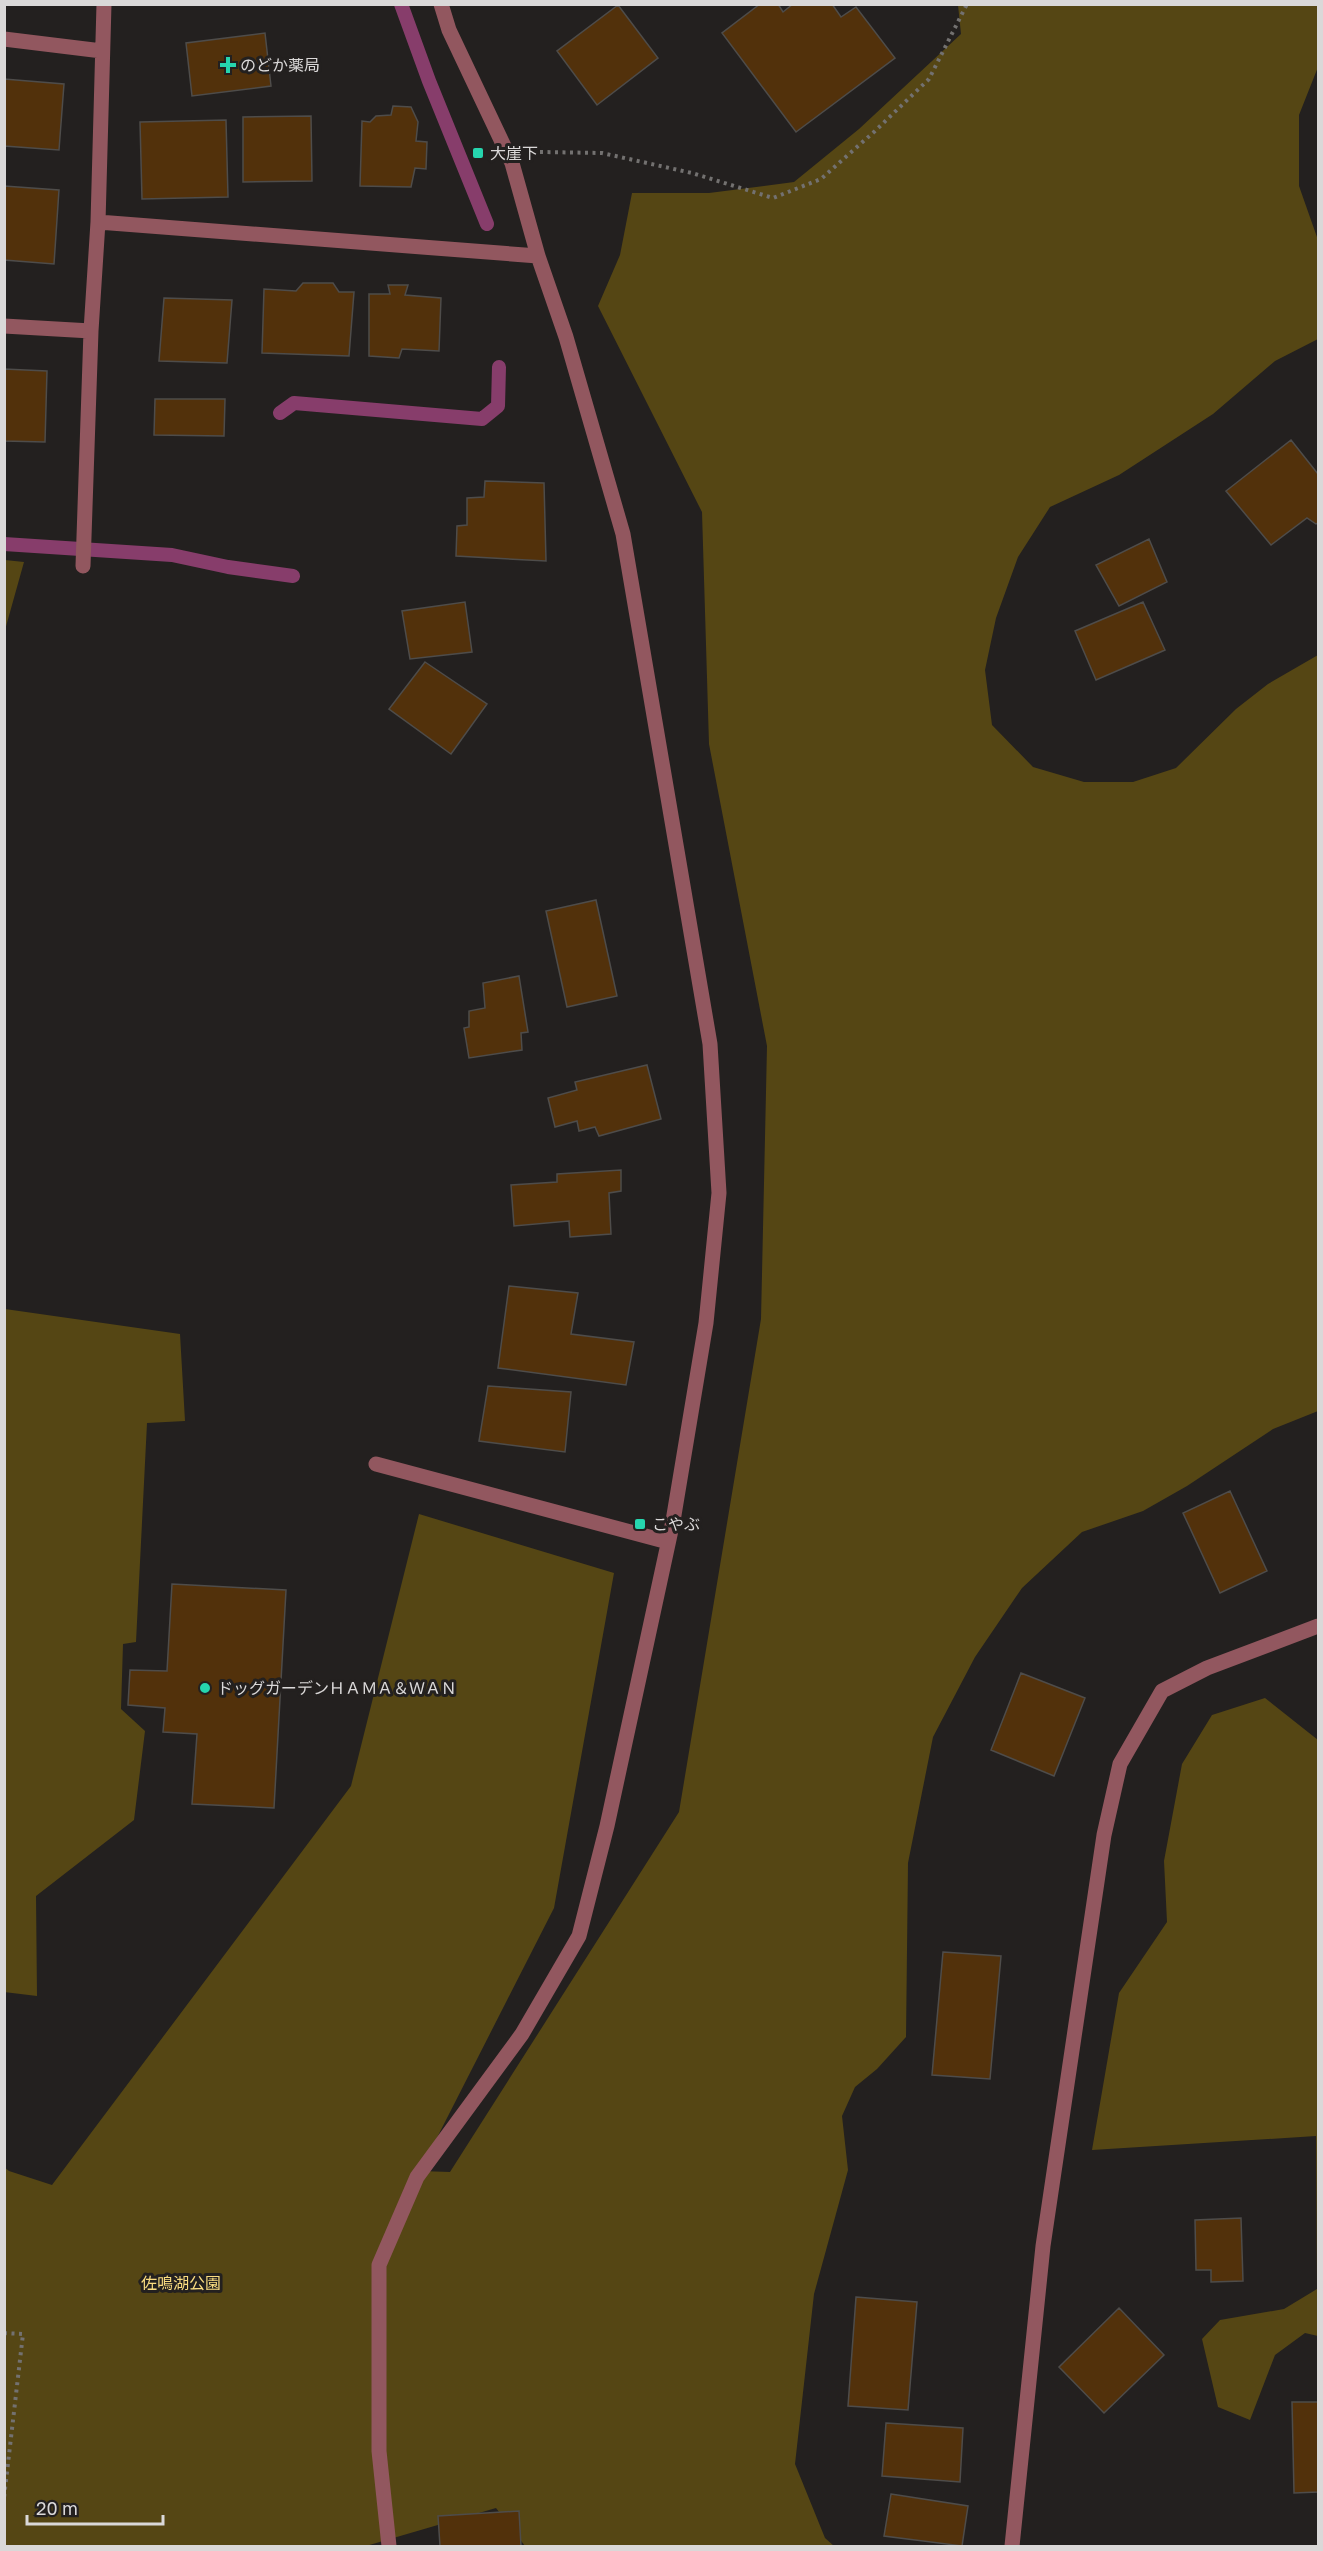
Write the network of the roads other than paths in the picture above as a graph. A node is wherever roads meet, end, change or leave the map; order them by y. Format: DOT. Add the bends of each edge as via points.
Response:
graph roads {
  1 [pos="104,4"];
  2 [pos="441,4"];
  3 [pos="4,39"];
  4 [pos="102,51"];
  5 [pos="98,222"];
  6 [pos="538,256"];
  7 [pos="4,326"];
  8 [pos="91,331"];
  9 [pos="83,566"];
  10 [pos="376,1464"];
  11 [pos="668,1542"];
  12 [pos="1318,1626"];
  13 [pos="388,2547"];
  14 [pos="1011,2547"];
  1 -- 4 [label="street"];
  2 -- 6 [label="street" via="449,30 512,163"];
  3 -- 4 [label="street"];
  4 -- 5 [label="street"];
  5 -- 6 [label="street"];
  5 -- 8 [label="street"];
  6 -- 11 [label="street" via="566,337 623,534 710,1044 719,1193 706,1323"];
  7 -- 8 [label="street"];
  8 -- 9 [label="street"];
  10 -- 11 [label="street"];
  11 -- 13 [label="street" via="607,1826 579,1936 522,2034 417,2177 379,2265 379,2451"];
  12 -- 14 [label="street" via="1207,1668 1162,1691 1120,1764 1104,1835 1042,2246"];
}
